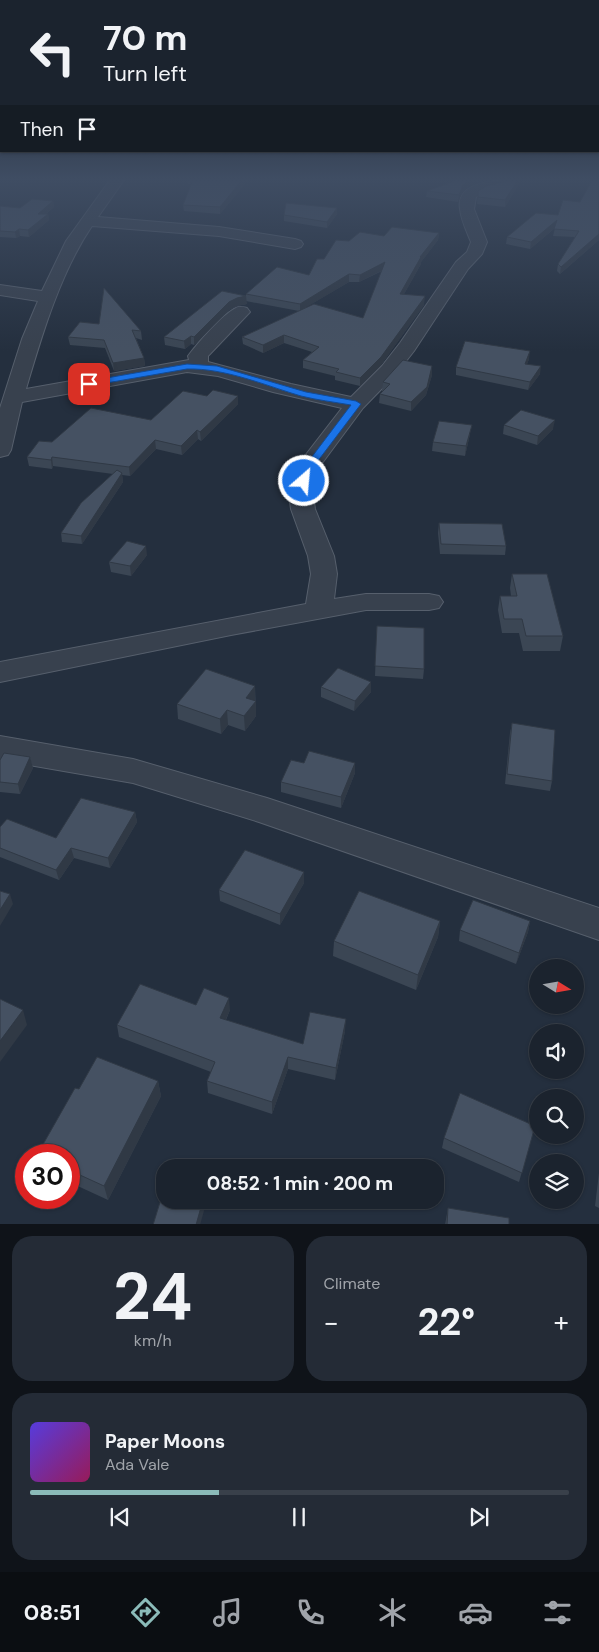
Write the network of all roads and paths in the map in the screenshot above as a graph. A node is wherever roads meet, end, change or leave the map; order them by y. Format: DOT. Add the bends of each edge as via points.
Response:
graph roads {
  1 [pos="77,237"];
  2 [pos="263,237"];
  3 [pos="477,237"];
  4 [pos="294,244"];
  5 [pos="0,290"];
  6 [pos="49,297"];
  7 [pos="241,312"];
  8 [pos="199,366"];
  9 [pos="13,398"];
  10 [pos="356,404"];
  11 [pos="0,450"];
  12 [pos="429,602"];
  13 [pos="319,609"];
  14 [pos="0,672"];
  15 [pos="0,748"];
  16 [pos="599,924"];
  1 -- 6 [label="street"];
  2 -- 4 [label="street"];
  3 -- 10 [label="street" via="479,242 474,254 462,266 407,347"];
  5 -- 6 [label="street"];
  6 -- 9 [label="street" via="31,339"];
  7 -- 8 [label="street" via="204,347 198,356"];
  8 -- 9 [label="street"];
  8 -- 10 [label="street"];
  9 -- 11 [label="street"];
  10 -- 13 [label="street" via="306,470 301,495 324,574"];
  12 -- 13 [label="street" via="366,602"];
  13 -- 14 [label="street"];
  15 -- 16 [label="street" via="134,771 267,811"];
}
